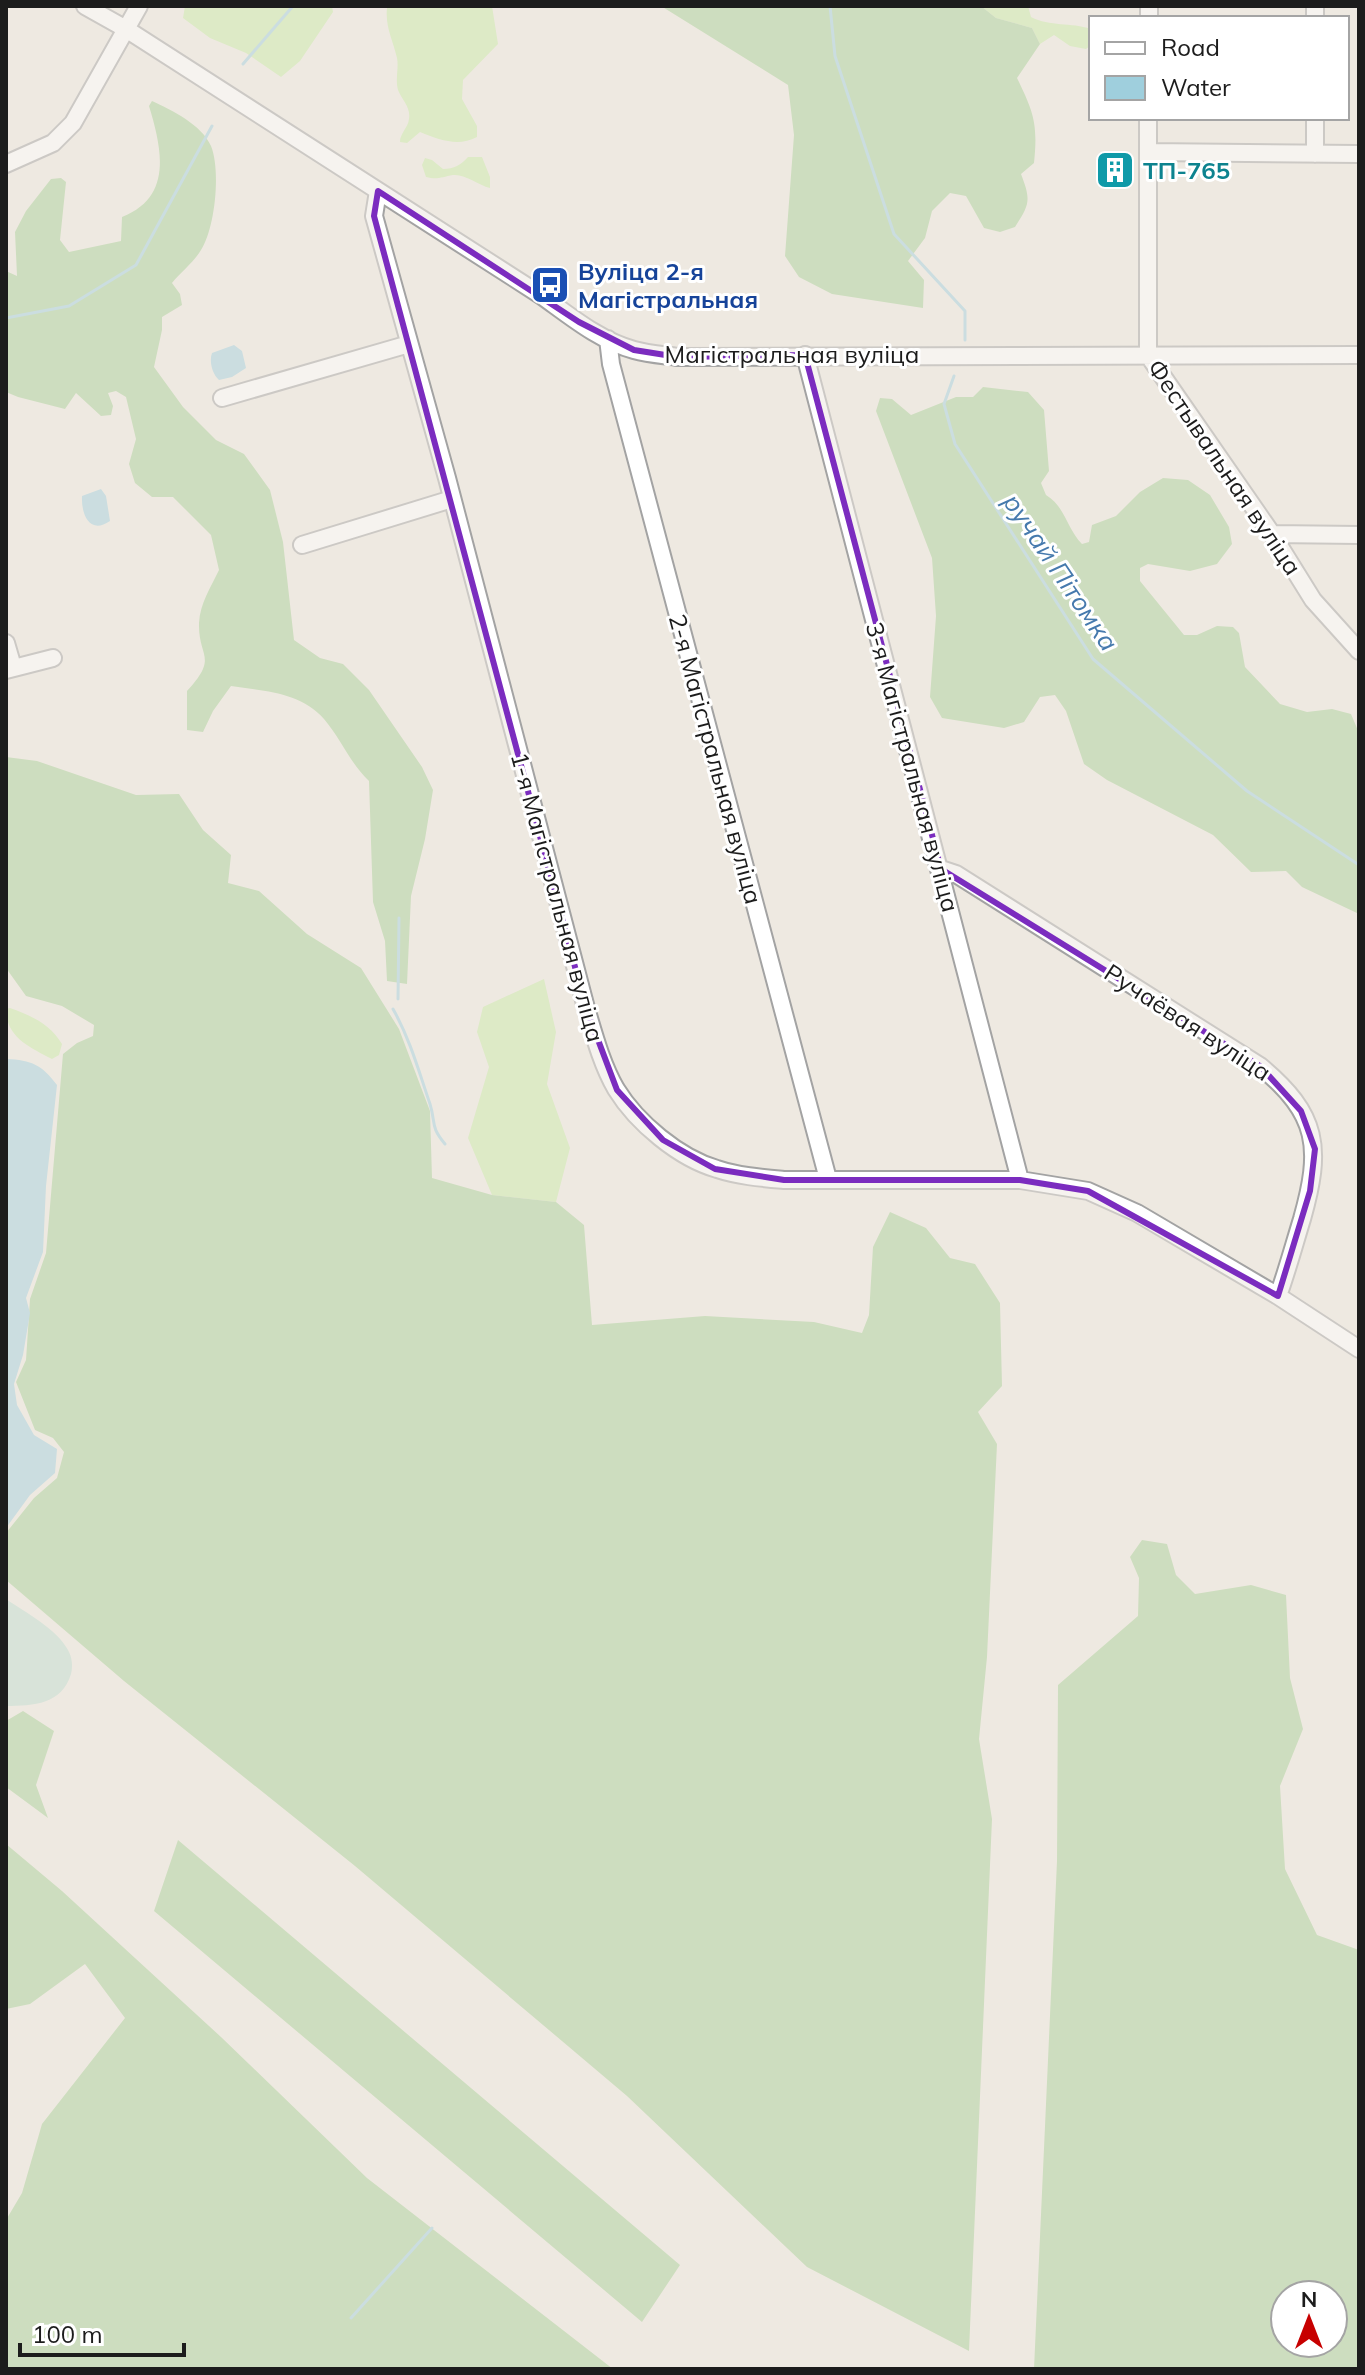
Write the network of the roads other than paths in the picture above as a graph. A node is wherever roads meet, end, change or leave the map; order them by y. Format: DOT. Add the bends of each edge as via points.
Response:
graph roads {
  1 [pos="85,6"];
  2 [pos="139,6"];
  3 [pos="126,29"];
  4 [pos="1148,120"];
  5 [pos="1315,120"];
  6 [pos="1148,152"];
  7 [pos="1315,154"];
  8 [pos="1359,154"];
  9 [pos="6,164"];
  10 [pos="378,191"];
  11 [pos="608,339"];
  12 [pos="409,344"];
  13 [pos="805,355"];
  14 [pos="1148,355"];
  15 [pos="1359,355"];
  16 [pos="222,398"];
  17 [pos="452,499"];
  18 [pos="1272,534"];
  19 [pos="1359,535"];
  20 [pos="302,545"];
  21 [pos="6,643"];
  22 [pos="1359,651"];
  23 [pos="53,658"];
  24 [pos="10,668"];
  25 [pos="941,869"];
  26 [pos="828,1179"];
  27 [pos="1020,1180"];
  28 [pos="1278,1296"];
  29 [pos="1359,1349"];
  1 -- 3 [label="street, Магістральная вуліца"];
  2 -- 3 [label="street"];
  3 -- 9 [label="street" via="73,123 53,143"];
  3 -- 10 [label="street, Магістральная вуліца"];
  4 -- 6 [label="street, Фестывальная вуліца"];
  5 -- 7 [label="street"];
  6 -- 7 [label="street"];
  6 -- 14 [label="street, Фестывальная вуліца"];
  7 -- 8 [label="street"];
  10 -- 11 [label="street, Магістральная вуліца"];
  10 -- 12 [label="street, 1-я Магістральная вуліца" via="374,216"];
  11 -- 13 [label="street, Магістральная вуліца" via="634,350 678,357"];
  11 -- 26 [label="street, 2-я Магістральная вуліца"];
  12 -- 16 [label="street"];
  12 -- 17 [label="street, 1-я Магістральная вуліца"];
  13 -- 14 [label="street, Магістральная вуліца"];
  13 -- 25 [label="street, 3-я Магістральная вуліца"];
  14 -- 15 [label="street, Магістральная вуліца"];
  14 -- 18 [label="street, Фестывальная вуліца"];
  17 -- 20 [label="street"];
  17 -- 26 [label="street, 1-я Магістральная вуліца" via="586,1008 617,1090 663,1140 715,1169 750,1177"];
  18 -- 19 [label="street"];
  18 -- 22 [label="street, Фестывальная вуліца" via="1313,600"];
  21 -- 24 [label="street"];
  23 -- 24 [label="street"];
  25 -- 27 [label="street, 3-я Магістральная вуліца"];
  25 -- 28 [label="street, Ручаёвая вуліца" via="1284,1086 1309,1127 1315,1170"];
  26 -- 27 [label="street, 1-я Магістральная вуліца"];
  27 -- 28 [label="street, 1-я Магістральная вуліца" via="1088,1191 1137,1213"];
  28 -- 29 [label="street, 1-я Магістральная вуліца"];
}
